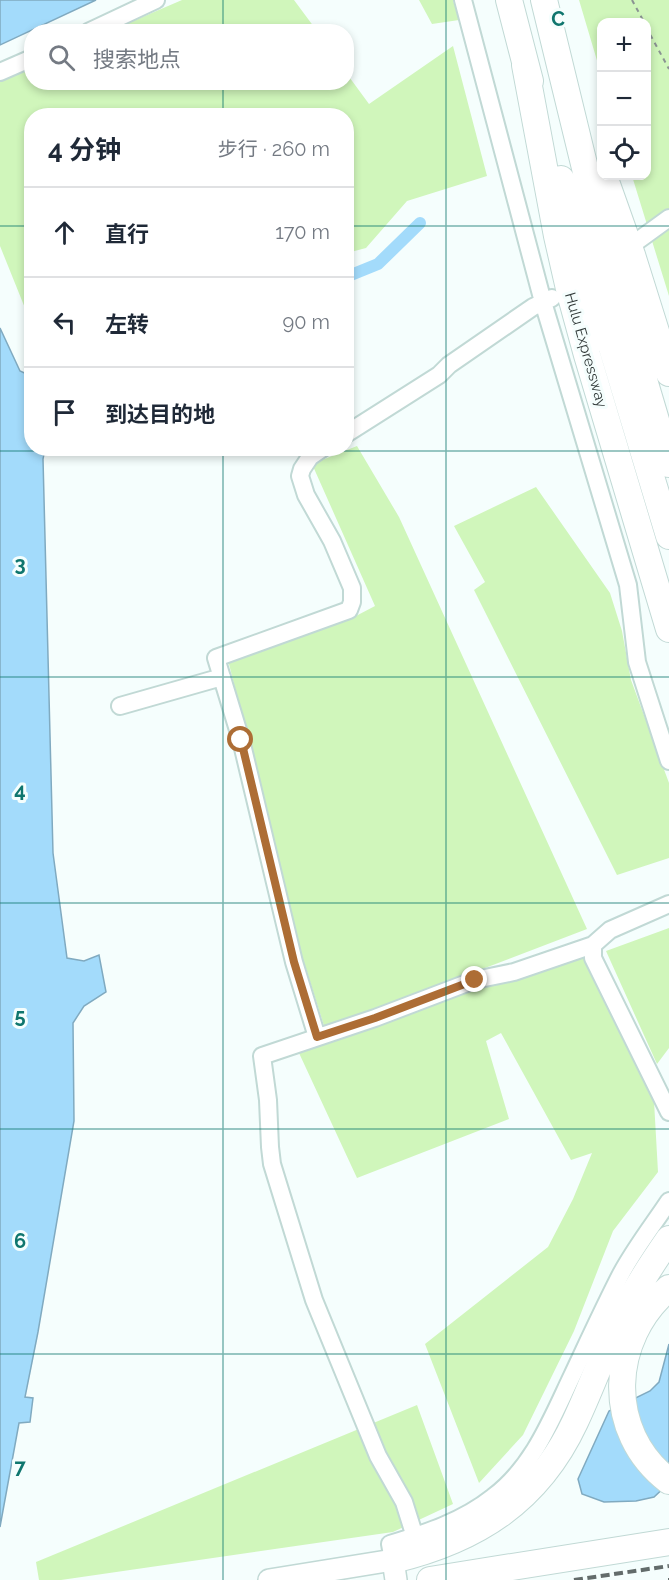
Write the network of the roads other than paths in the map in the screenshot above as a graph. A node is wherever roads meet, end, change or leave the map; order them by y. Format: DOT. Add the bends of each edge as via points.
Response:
graph roads {
  1 [pos="156,0"];
  2 [pos="463,0"];
  3 [pos="509,0"];
  4 [pos="544,0"];
  5 [pos="105,24"];
  6 [pos="558,52"];
  7 [pos="24,62"];
  8 [pos="525,65"];
  9 [pos="0,72"];
  10 [pos="597,157"];
  11 [pos="605,180"];
  12 [pos="669,218"];
  13 [pos="636,242"];
  14 [pos="548,300"];
  15 [pos="669,373"];
  16 [pos="354,429"];
  17 [pos="312,456"];
  18 [pos="669,464"];
  19 [pos="669,536"];
  20 [pos="669,629"];
  21 [pos="222,677"];
  22 [pos="120,706"];
  23 [pos="669,761"];
  24 [pos="669,904"];
  25 [pos="593,945"];
  26 [pos="317,1037"];
  27 [pos="669,1112"];
  28 [pos="669,1201"];
  29 [pos="669,1239"];
  30 [pos="669,1288"];
  31 [pos="669,1481"];
  32 [pos="415,1537"];
  33 [pos="669,1542"];
  34 [pos="394,1570"];
  35 [pos="268,1580"];
  36 [pos="430,1580"];
  1 -- 5 [label="street"];
  2 -- 14 [label="street"];
  3 -- 8 [label="highway, Hulu Expressway"];
  4 -- 6 [label="highway"];
  6 -- 10 [label="highway"];
  6 -- 18 [label="highway" via="603,242"];
  7 -- 9 [label="street"];
  8 -- 19 [label="highway, Hulu Expressway"];
  8 -- 20 [label="highway, Hulu Expressway" via="570,293"];
  11 -- 15 [label="highway"];
  12 -- 13 [label="street"];
  14 -- 16 [label="street"];
  14 -- 23 [label="street" via="628,585 637,662"];
  17 -- 21 [label="street" via="300,476 352,588 349,610 216,658"];
  21 -- 22 [label="street"];
  21 -- 26 [label="street" via="294,962"];
  24 -- 25 [label="street" via="610,930"];
  25 -- 26 [label="street" via="514,972 475,980"];
  25 -- 27 [label="street" via="593,958"];
  26 -- 32 [label="street" via="262,1056 272,1164 314,1300 378,1456 404,1502"];
  28 -- 32 [label="street" via="622,1272 543,1438 520,1472 494,1497 458,1520"];
  29 -- 34 [label="highway" via="625,1310 557,1455 537,1481 484,1526 412,1556"];
  30 -- 31 [label="highway" via="636,1328 623,1366 622,1387 628,1425 637,1444 648,1462"];
  32 -- 34 [label="street" via="390,1544"];
  33 -- 36 [label="highway"];
  34 -- 35 [label="main road"];
}
